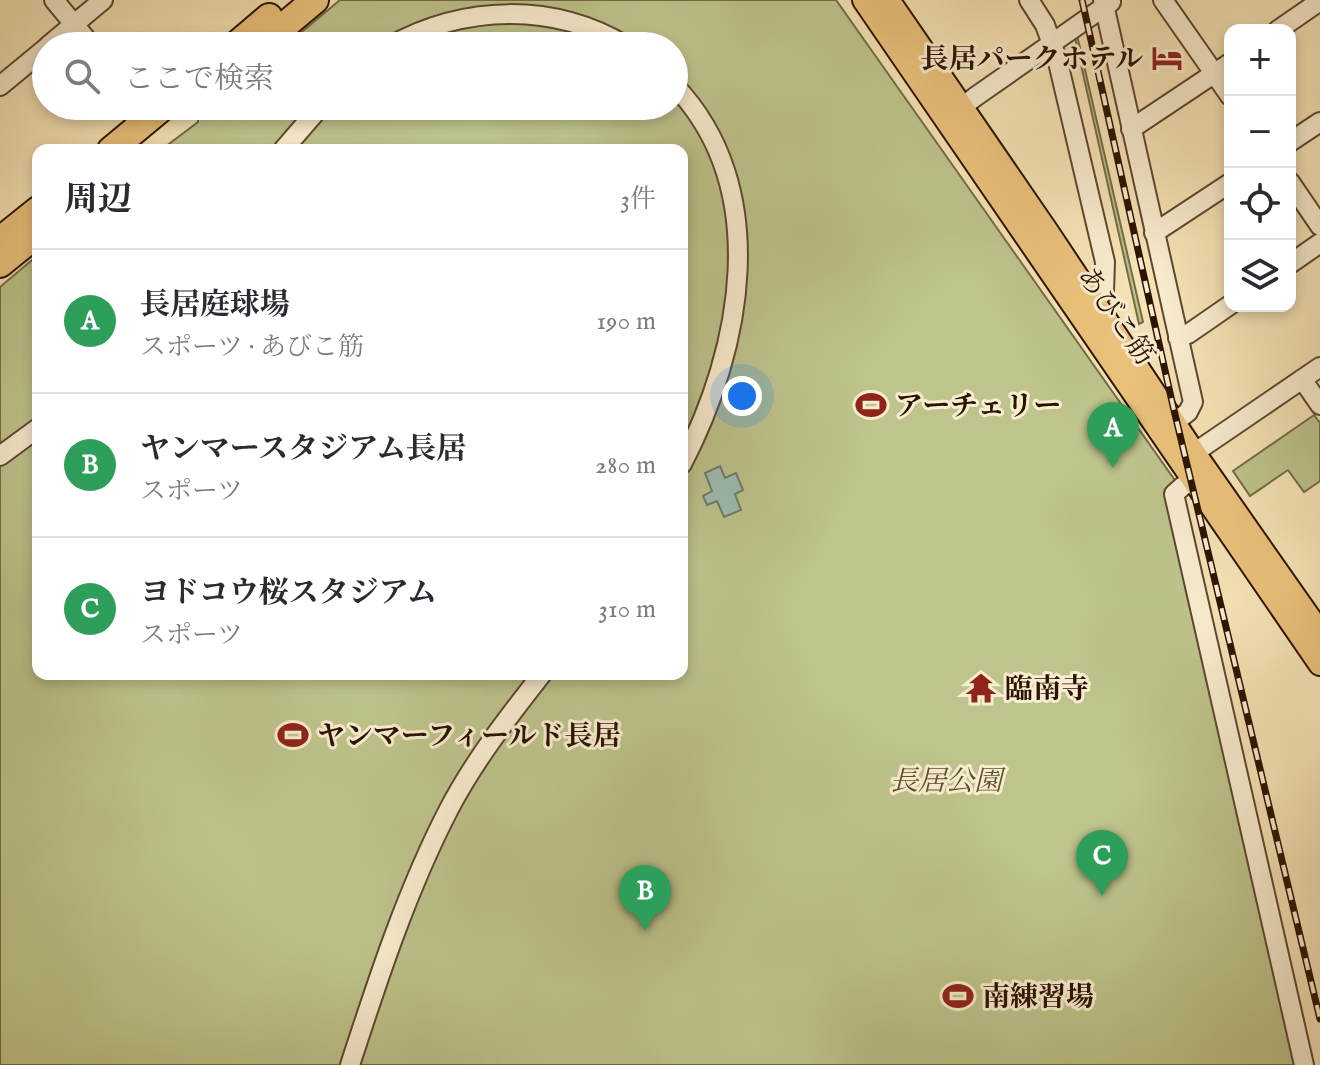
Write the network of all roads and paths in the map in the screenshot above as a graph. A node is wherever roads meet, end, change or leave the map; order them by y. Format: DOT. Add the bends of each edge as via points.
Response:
graph roads {
  1 [pos="54,0"];
  2 [pos="103,0"];
  3 [pos="290,0"];
  4 [pos="315,0"];
  5 [pos="864,0"];
  6 [pos="888,0"];
  7 [pos="1029,0"];
  8 [pos="1163,0"];
  9 [pos="1320,1"];
  10 [pos="1107,2"];
  11 [pos="1287,24"];
  12 [pos="74,25"];
  13 [pos="65,32"];
  14 [pos="80,32"];
  15 [pos="252,32"];
  16 [pos="277,32"];
  17 [pos="419,32"];
  18 [pos="597,32"];
  19 [pos="1052,43"];
  20 [pos="32,59"];
  21 [pos="1222,68"];
  22 [pos="0,86"];
  23 [pos="688,102"];
  24 [pos="961,108"];
  25 [pos="148,120"];
  26 [pos="152,120"];
  27 [pos="309,120"];
  28 [pos="1320,122"];
  29 [pos="1131,129"];
  30 [pos="958,136"];
  31 [pos="1296,138"];
  32 [pos="118,144"];
  33 [pos="138,144"];
  34 [pos="288,144"];
  35 [pos="1224,187"];
  36 [pos="1296,191"];
  37 [pos="32,215"];
  38 [pos="1320,226"];
  39 [pos="1154,233"];
  40 [pos="32,238"];
  41 [pos="0,241"];
  42 [pos="1320,243"];
  43 [pos="1296,260"];
  44 [pos="0,264"];
  45 [pos="1094,303"];
  46 [pos="1224,309"];
  47 [pos="1178,338"];
  48 [pos="1320,367"];
  49 [pos="1302,379"];
  50 [pos="1320,405"];
  51 [pos="1174,423"];
  52 [pos="32,432"];
  53 [pos="688,450"];
  54 [pos="1194,453"];
  55 [pos="0,456"];
  56 [pos="1183,486"];
  57 [pos="1320,633"];
  58 [pos="1320,664"];
  59 [pos="538,680"];
  60 [pos="350,1065"];
  61 [pos="1304,1065"];
  1 -- 12 [label="street"];
  2 -- 12 [label="street"];
  3 -- 15 [label="highway"];
  4 -- 16 [label="highway"];
  5 -- 30 [label="main road, あびこ筋"];
  6 -- 24 [label="main road, あびこ筋"];
  7 -- 19 [label="street"];
  8 -- 21 [label="street"];
  9 -- 11 [label="street"];
  10 -- 19 [label="street"];
  10 -- 29 [label="street"];
  12 -- 13 [label="street"];
  12 -- 14 [label="street"];
  17 -- 18 [label="street" via="470,17 514,13 551,17"];
  19 -- 24 [label="street"];
  19 -- 45 [label="street" via="1105,262 1104,291"];
  20 -- 22 [label="street"];
  21 -- 29 [label="street"];
  23 -- 53 [label="street" via="718,149 731,195 738,257 728,344"];
  24 -- 30 [label="street"];
  24 -- 45 [label="main road, あびこ筋"];
  25 -- 32 [label="highway"];
  26 -- 33 [label="highway"];
  27 -- 34 [label="street"];
  28 -- 31 [label="street"];
  29 -- 39 [label="street"];
  30 -- 58 [label="main road, あびこ筋"];
  35 -- 39 [label="street"];
  36 -- 38 [label="street"];
  37 -- 41 [label="highway"];
  39 -- 47 [label="street"];
  40 -- 44 [label="highway"];
  42 -- 43 [label="street"];
  45 -- 51 [label="main road, あびこ筋"];
  46 -- 47 [label="street"];
  47 -- 51 [label="street" via="1193,402"];
  48 -- 49 [label="street"];
  49 -- 50 [label="street"];
  49 -- 54 [label="street"];
  51 -- 54 [label="main road, あびこ筋"];
  52 -- 55 [label="street"];
  54 -- 57 [label="main road, あびこ筋"];
  56 -- 61 [label="street" via="1174,494"];
  59 -- 60 [label="street" via="449,808 398,926"];
}
